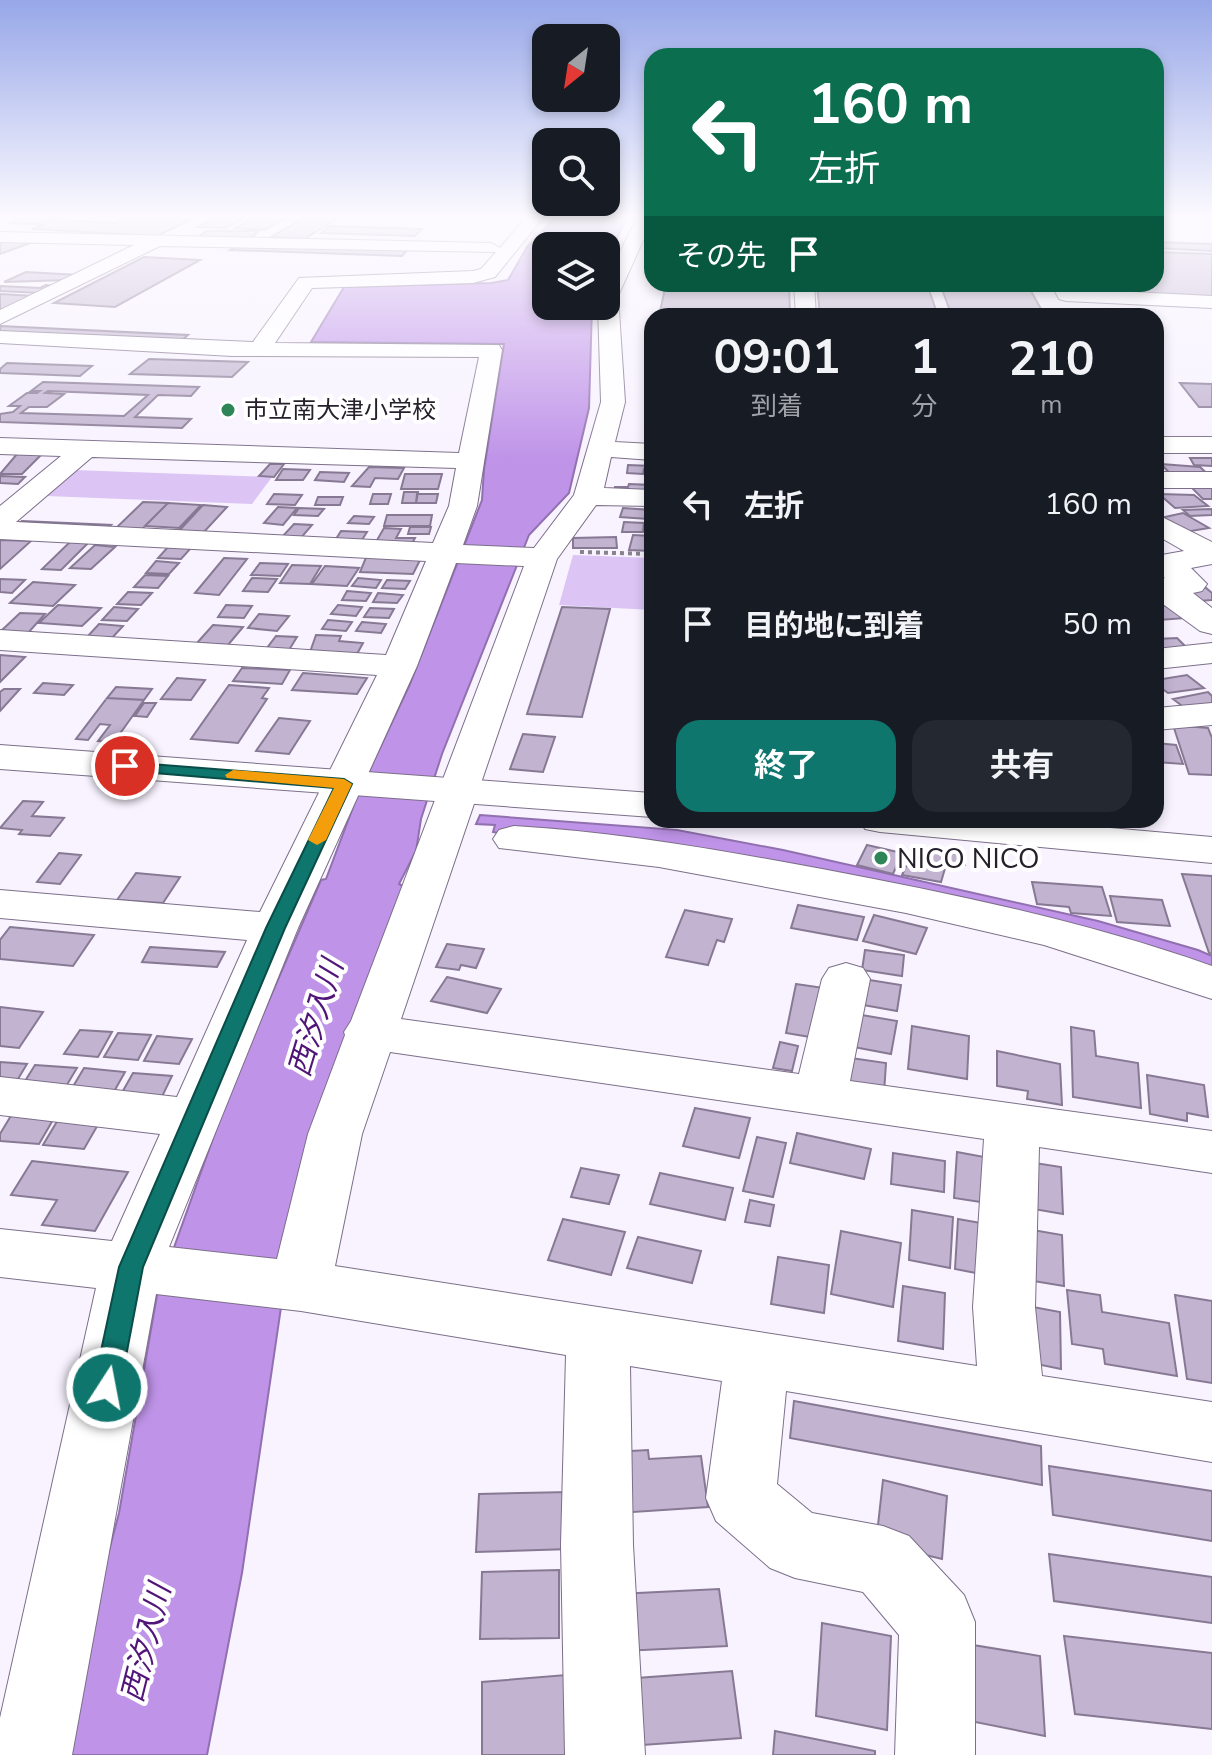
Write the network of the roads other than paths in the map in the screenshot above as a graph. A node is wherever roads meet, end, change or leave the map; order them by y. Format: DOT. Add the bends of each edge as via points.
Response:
graph roads {
  1 [pos="45,296"];
  2 [pos="296,296"];
  3 [pos="608,296"];
  4 [pos="1085,296"];
  5 [pos="1212,302"];
  6 [pos="0,318"];
  7 [pos="0,337"];
  8 [pos="260,348"];
  9 [pos="1164,422"];
  10 [pos="1212,422"];
  11 [pos="644,429"];
  12 [pos="604,438"];
  13 [pos="1164,445"];
  14 [pos="1212,445"];
  15 [pos="0,446"];
  16 [pos="85,449"];
  17 [pos="644,450"];
  18 [pos="472,461"];
  19 [pos="1164,480"];
  20 [pos="1212,480"];
  21 [pos="588,496"];
  22 [pos="644,498"];
  23 [pos="0,521"];
  24 [pos="0,530"];
  25 [pos="1168,530"];
  26 [pos="1212,531"];
  27 [pos="442,555"];
  28 [pos="544,555"];
  29 [pos="1212,555"];
  30 [pos="1164,588"];
  31 [pos="1164,590"];
  32 [pos="1207,621"];
  33 [pos="1164,622"];
  34 [pos="0,640"];
  35 [pos="1212,653"];
  36 [pos="1164,658"];
  37 [pos="399,666"];
  38 [pos="1164,697"];
  39 [pos="1184,716"];
  40 [pos="0,757"];
  41 [pos="344,784"];
  42 [pos="459,791"];
  43 [pos="644,804"];
  44 [pos="990,828"];
  45 [pos="514,839"];
  46 [pos="1212,850"];
  47 [pos="0,904"];
  48 [pos="275,928"];
  49 [pos="846,979"];
  50 [pos="1212,983"];
  51 [pos="369,1032"];
  52 [pos="0,1096"];
  53 [pos="820,1097"];
  54 [pos="193,1118"];
  55 [pos="1012,1124"];
  56 [pos="1212,1152"];
  57 [pos="0,1253"];
  58 [pos="131,1267"];
  59 [pos="301,1286"];
  60 [pos="598,1333"];
  61 [pos="757,1359"];
  62 [pos="1012,1400"];
  63 [pos="1212,1432"];
  64 [pos="32,1755"];
  65 [pos="605,1755"];
  66 [pos="935,1755"];
  1 -- 6 [label="main road"];
  2 -- 8 [label="main road"];
  3 -- 12 [label="main road" via="613,402"];
  4 -- 5 [label="main road"];
  7 -- 8 [label="main road"];
  8 -- 18 [label="main road" via="491,350"];
  9 -- 10 [label="main road"];
  11 -- 12 [label="main road"];
  12 -- 17 [label="main road"];
  12 -- 21 [label="main road"];
  13 -- 14 [label="main road"];
  15 -- 16 [label="main road"];
  16 -- 18 [label="main road"];
  16 -- 23 [label="main road"];
  18 -- 27 [label="main road" via="463,506"];
  19 -- 20 [label="main road"];
  21 -- 22 [label="main road"];
  21 -- 28 [label="main road"];
  24 -- 27 [label="main road"];
  25 -- 26 [label="main road"];
  25 -- 29 [label="main road"];
  27 -- 28 [label="main road"];
  27 -- 37 [label="main road"];
  28 -- 42 [label="main road"];
  29 -- 30 [label="main road" via="1166,563 1191,584"];
  31 -- 32 [label="main road"];
  32 -- 33 [label="main road"];
  34 -- 37 [label="main road"];
  35 -- 36 [label="main road"];
  37 -- 41 [label="main road"];
  38 -- 39 [label="main road"];
  40 -- 41 [label="main road"];
  41 -- 42 [label="main road"];
  41 -- 48 [label="main road"];
  42 -- 43 [label="main road"];
  42 -- 51 [label="main road"];
  44 -- 46 [label="main road"];
  45 -- 50 [label="main road" via="647,851 941,905 1141,956"];
  47 -- 48 [label="main road"];
  48 -- 54 [label="main road"];
  49 -- 53 [label="main road"];
  51 -- 53 [label="main road"];
  51 -- 59 [label="main road" via="335,1134"];
  52 -- 54 [label="main road"];
  53 -- 55 [label="main road"];
  54 -- 58 [label="main road"];
  55 -- 56 [label="main road"];
  55 -- 62 [label="main road" via="1004,1307"];
  57 -- 58 [label="main road"];
  58 -- 59 [label="main road"];
  58 -- 64 [label="main road"];
  59 -- 60 [label="main road"];
  60 -- 61 [label="main road"];
  60 -- 65 [label="main road" via="597,1545"];
  61 -- 62 [label="main road"];
  61 -- 66 [label="main road" via="741,1498 795,1544 883,1561 937,1622"];
  62 -- 63 [label="main road"];
}
